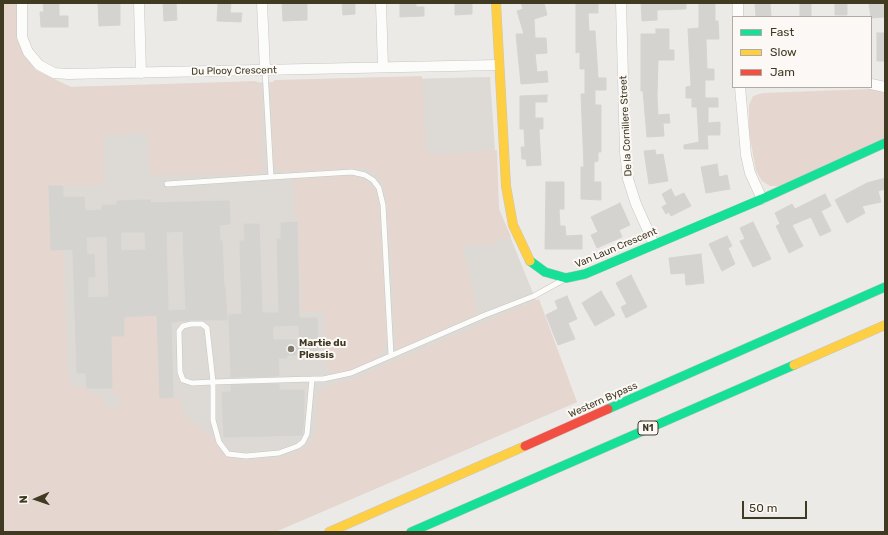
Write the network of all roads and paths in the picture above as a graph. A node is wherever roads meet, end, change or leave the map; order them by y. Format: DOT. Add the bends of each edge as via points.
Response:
graph roads {
  1 [pos="22,3"];
  2 [pos="139,3"];
  3 [pos="262,3"];
  4 [pos="380,3"];
  5 [pos="496,3"];
  6 [pos="620,3"];
  7 [pos="738,3"];
  8 [pos="738,16"];
  9 [pos="498,65"];
  10 [pos="383,67"];
  11 [pos="265,70"];
  12 [pos="141,73"];
  13 [pos="872,84"];
  14 [pos="885,87"];
  15 [pos="740,88"];
  16 [pos="885,143"];
  17 [pos="271,177"];
  18 [pos="168,184"];
  19 [pos="762,199"];
  20 [pos="654,244"];
  21 [pos="566,278"];
  22 [pos="885,287"];
  23 [pos="885,325"];
  24 [pos="391,355"];
  25 [pos="312,379"];
  26 [pos="213,382"];
  27 [pos="329,532"];
  28 [pos="411,532"];
  1 -- 12 [label="street, Du Plooy Crescent" via="22,37 28,52 39,65 54,73"];
  2 -- 12 [label="street"];
  3 -- 11 [label="street"];
  4 -- 10 [label="street"];
  5 -- 9 [label="main road, Van Laun Crescent"];
  6 -- 20 [label="street, De la Cornillere Street" via="628,179"];
  7 -- 8 [label="street"];
  9 -- 10 [label="street, Du Plooy Crescent"];
  9 -- 21 [label="main road, Van Laun Crescent" via="506,186 513,225 530,261 545,272"];
  10 -- 11 [label="street, Du Plooy Crescent"];
  11 -- 12 [label="street, Du Plooy Crescent"];
  11 -- 17 [label="lane"];
  13 -- 14 [label="street"];
  15 -- 19 [label="street" via="746,155 750,173"];
  16 -- 19 [label="main road, Van Laun Crescent"];
  17 -- 18 [label="lane"];
  17 -- 24 [label="lane" via="352,172 365,174 379,188 383,205"];
  19 -- 20 [label="main road, Van Laun Crescent"];
  20 -- 21 [label="main road, Van Laun Crescent" via="585,274"];
  21 -- 24 [label="lane" via="534,296"];
  22 -- 27 [label="main road, Western Bypass"];
  23 -- 28 [label="main road, N1"];
  24 -- 25 [label="lane" via="340,377"];
  25 -- 26 [label="lane"];
  25 -- 26 [label="lane" via="308,426 303,442 279,454 246,456 228,454 219,442 213,420"];
  26 -- 26 [label="lane" via="207,328 202,324 183,326 179,331 180,372 183,380 192,383"];
}
